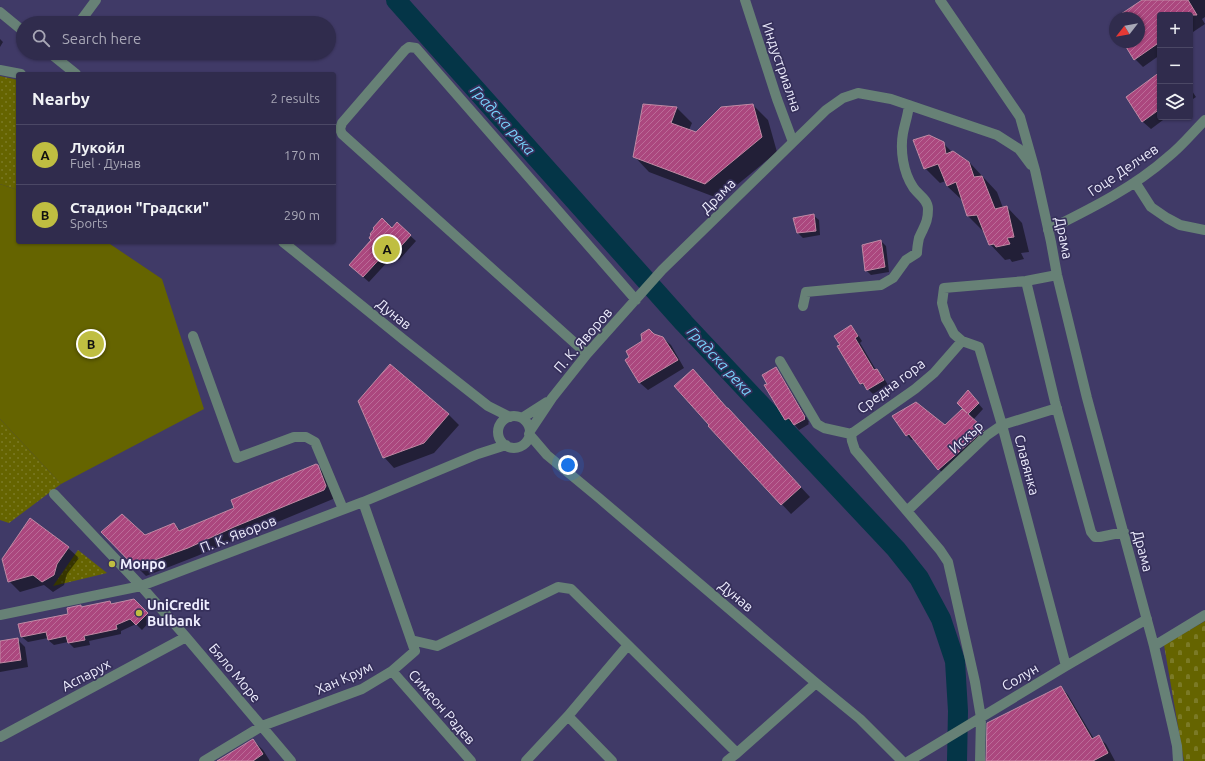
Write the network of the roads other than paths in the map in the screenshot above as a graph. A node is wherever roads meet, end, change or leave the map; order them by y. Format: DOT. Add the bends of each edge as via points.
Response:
graph roads {
  1 [pos="96,0"];
  2 [pos="745,0"];
  3 [pos="940,0"];
  4 [pos="0,12"];
  5 [pos="84,16"];
  6 [pos="16,25"];
  7 [pos="61,60"];
  8 [pos="0,70"];
  9 [pos="74,72"];
  10 [pos="16,73"];
  11 [pos="909,106"];
  12 [pos="1205,120"];
  13 [pos="793,142"];
  14 [pos="1035,170"];
  15 [pos="1135,182"];
  16 [pos="1048,230"];
  17 [pos="1205,230"];
  18 [pos="285,244"];
  19 [pos="1057,275"];
  20 [pos="1026,281"];
  21 [pos="636,300"];
  22 [pos="803,306"];
  23 [pos="193,336"];
  24 [pos="962,341"];
  25 [pos="587,354"];
  26 [pos="780,360"];
  27 [pos="552,398"];
  28 [pos="488,406"];
  29 [pos="1057,408"];
  30 [pos="510,417"];
  31 [pos="522,418"];
  32 [pos="500,424"];
  33 [pos="1002,425"];
  34 [pos="529,432"];
  35 [pos="851,434"];
  36 [pos="499,435"];
  37 [pos="523,444"];
  38 [pos="506,445"];
  39 [pos="478,454"];
  40 [pos="547,455"];
  41 [pos="54,494"];
  42 [pos="363,502"];
  43 [pos="343,509"];
  44 [pos="907,511"];
  45 [pos="1124,532"];
  46 [pos="141,586"];
  47 [pos="0,615"];
  48 [pos="1205,615"];
  49 [pos="1147,619"];
  50 [pos="186,637"];
  51 [pos="411,640"];
  52 [pos="628,645"];
  53 [pos="1154,646"];
  54 [pos="1066,666"];
  55 [pos="392,671"];
  56 [pos="816,683"];
  57 [pos="568,716"];
  58 [pos="981,718"];
  59 [pos="262,726"];
  60 [pos="0,737"];
  61 [pos="737,753"];
  62 [pos="204,761"];
  63 [pos="291,761"];
  64 [pos="470,761"];
  65 [pos="526,761"];
  66 [pos="612,761"];
  67 [pos="727,761"];
  68 [pos="902,761"];
  69 [pos="909,761"];
  70 [pos="980,761"];
  71 [pos="1178,761"];
  1 -- 5 [label="street"];
  2 -- 13 [label="street, Индустриална"];
  3 -- 14 [label="street" via="1020,117"];
  4 -- 6 [label="street"];
  7 -- 9 [label="street"];
  8 -- 10 [label="street"];
  11 -- 13 [label="street, Драма" via="891,99 858,93 842,98 826,110"];
  11 -- 14 [label="street, Драма" via="997,135 1019,149"];
  11 -- 22 [label="street" via="902,153 913,187 928,207 927,222 919,239 917,253 906,260 893,278 881,285 806,292"];
  12 -- 15 [label="street, Гоце Делчев" via="1170,156"];
  13 -- 21 [label="street, Драма" via="662,270"];
  14 -- 16 [label="street, Драма"];
  15 -- 16 [label="street, Гоце Делчев"];
  15 -- 17 [label="street" via="1156,211 1180,225"];
  16 -- 19 [label="street, Драма"];
  18 -- 28 [label="street, Дунав"];
  19 -- 20 [label="street"];
  19 -- 45 [label="street, Драма"];
  20 -- 24 [label="street, Славянка" via="944,288 942,303 946,320 954,334"];
  20 -- 29 [label="street"];
  21 -- 25 [label="street, П. К. Яворов"];
  21 -- 25 [label="street" via="416,48 409,47 405,50 342,123 342,134"];
  23 -- 43 [label="street" via="237,458 294,437 306,437 315,442"];
  24 -- 33 [label="street, Славянка" via="979,347"];
  24 -- 35 [label="street, Средна гора" via="934,373 915,389"];
  25 -- 27 [label="street, П. К. Яворов"];
  26 -- 35 [label="street" via="817,424"];
  27 -- 31 [label="street, П. К. Яворов"];
  27 -- 34 [label="street, П. К. Яворов"];
  28 -- 30 [label="street, Дунав"];
  28 -- 32 [label="street, Дунав"];
  29 -- 33 [label="street, Искър"];
  29 -- 45 [label="street" via="1091,532 1095,537 1100,537"];
  30 -- 31 [label="street"];
  30 -- 32 [label="street"];
  31 -- 34 [label="street" via="529,426"];
  32 -- 36 [label="street"];
  33 -- 44 [label="street, Искър" via="986,436"];
  33 -- 54 [label="street, Славянка"];
  34 -- 37 [label="street" via="527,441"];
  34 -- 40 [label="street, Дунав"];
  35 -- 44 [label="street" via="855,450"];
  36 -- 38 [label="street"];
  36 -- 39 [label="street, П. К. Яворов"];
  37 -- 38 [label="street" via="515,447"];
  37 -- 40 [label="street, Дунав"];
  38 -- 39 [label="street, П. К. Яворов"];
  39 -- 42 [label="street, П. К. Яворов"];
  40 -- 56 [label="street, Дунав"];
  41 -- 46 [label="street, Бяло Море"];
  42 -- 43 [label="street, П. К. Яворов"];
  42 -- 51 [label="street, Хан Крум"];
  43 -- 46 [label="street, П. К. Яворов"];
  44 -- 58 [label="street" via="948,562"];
  45 -- 49 [label="street, Драма"];
  46 -- 47 [label="street, П. К. Яворов"];
  46 -- 50 [label="street, Бяло Море"];
  48 -- 53 [label="street"];
  49 -- 53 [label="street, Драма"];
  49 -- 54 [label="street, Солун"];
  50 -- 59 [label="street, Бяло Море"];
  50 -- 60 [label="street, Аспарух"];
  51 -- 52 [label="street" via="437,646 558,588 571,590"];
  51 -- 55 [label="street, Хан Крум" via="415,651"];
  52 -- 57 [label="street"];
  52 -- 61 [label="street"];
  53 -- 71 [label="street, Драма" via="1177,746"];
  54 -- 58 [label="street, Солун"];
  55 -- 59 [label="street, Хан Крум" via="362,689"];
  55 -- 64 [label="street, Симеон Радев"];
  56 -- 61 [label="street"];
  56 -- 68 [label="street, Дунав" via="860,718"];
  57 -- 65 [label="street"];
  57 -- 66 [label="street"];
  58 -- 69 [label="street, Солун"];
  58 -- 70 [label="street"];
  59 -- 62 [label="street, Хан Крум"];
  59 -- 63 [label="street, Бяло Море"];
  61 -- 67 [label="street"];
}
